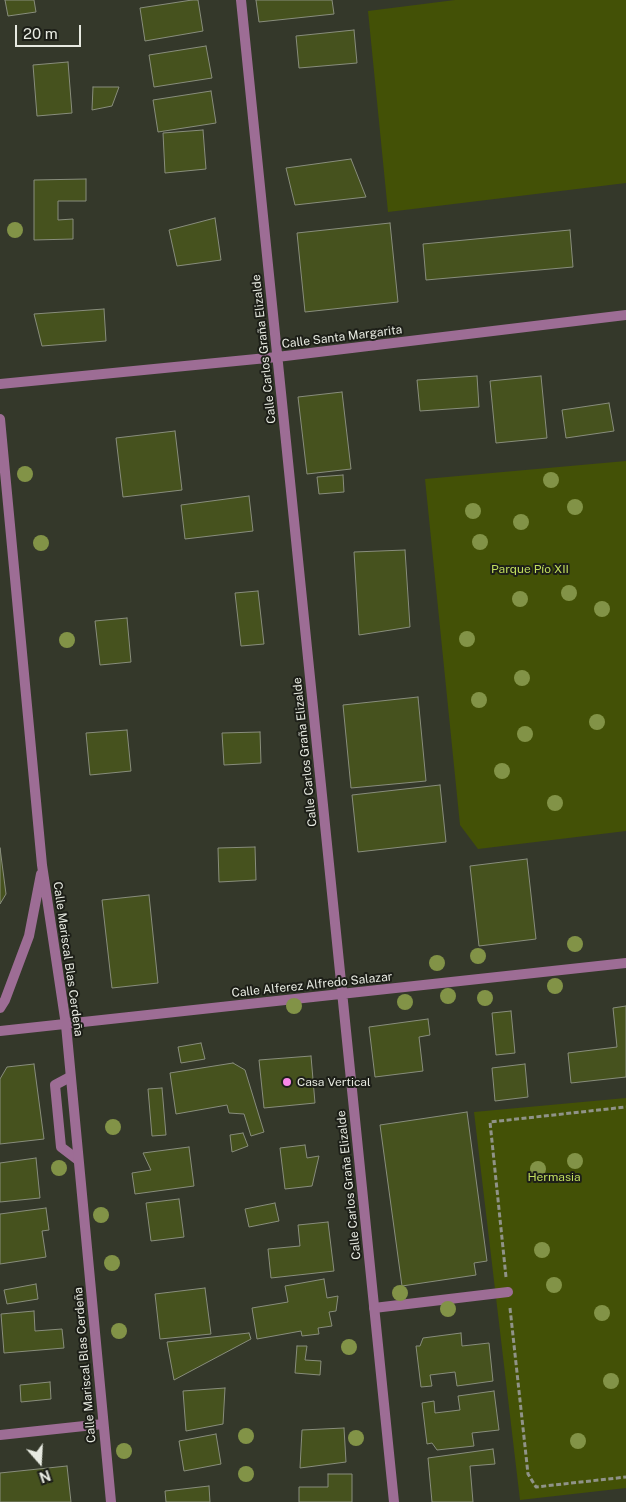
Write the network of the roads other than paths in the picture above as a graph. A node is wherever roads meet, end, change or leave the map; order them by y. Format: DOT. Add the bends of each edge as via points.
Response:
graph roads {
  1 [pos="241,0"];
  2 [pos="626,315"];
  3 [pos="277,357"];
  4 [pos="0,384"];
  5 [pos="0,419"];
  6 [pos="42,866"];
  7 [pos="626,963"];
  8 [pos="342,994"];
  9 [pos="0,1008"];
  10 [pos="66,1025"];
  11 [pos="0,1031"];
  12 [pos="70,1076"];
  13 [pos="78,1160"];
  14 [pos="508,1292"];
  15 [pos="374,1308"];
  16 [pos="103,1424"];
  17 [pos="0,1435"];
  18 [pos="111,1502"];
  19 [pos="394,1502"];
  1 -- 3 [label="street, Calle Carlos Graña Elizalde"];
  2 -- 3 [label="street, Calle Santa Margarita"];
  3 -- 4 [label="street, Calle Santa Margarita"];
  3 -- 8 [label="street, Calle Carlos Graña Elizalde"];
  5 -- 6 [label="street, Calle Mariscal Blas Cerdeña"];
  6 -- 9 [label="street" via="29,936"];
  6 -- 10 [label="street, Calle Mariscal Blas Cerdeña"];
  7 -- 8 [label="street, Calle Alferez Alfredo Salazar"];
  8 -- 10 [label="street, Calle Alferez Alfredo Salazar"];
  8 -- 15 [label="street, Calle Carlos Graña Elizalde"];
  10 -- 11 [label="street, Calle Alferez Alfredo Salazar"];
  10 -- 12 [label="street, Calle Mariscal Blas Cerdeña"];
  12 -- 13 [label="street, Calle Mariscal Blas Cerdeña"];
  12 -- 13 [label="street" via="55,1085 61,1147"];
  13 -- 16 [label="street, Calle Mariscal Blas Cerdeña"];
  14 -- 15 [label="street"];
  15 -- 19 [label="street, Calle Carlos Graña Elizalde"];
  16 -- 17 [label="street"];
  16 -- 18 [label="street, Calle Mariscal Blas Cerdeña"];
}
